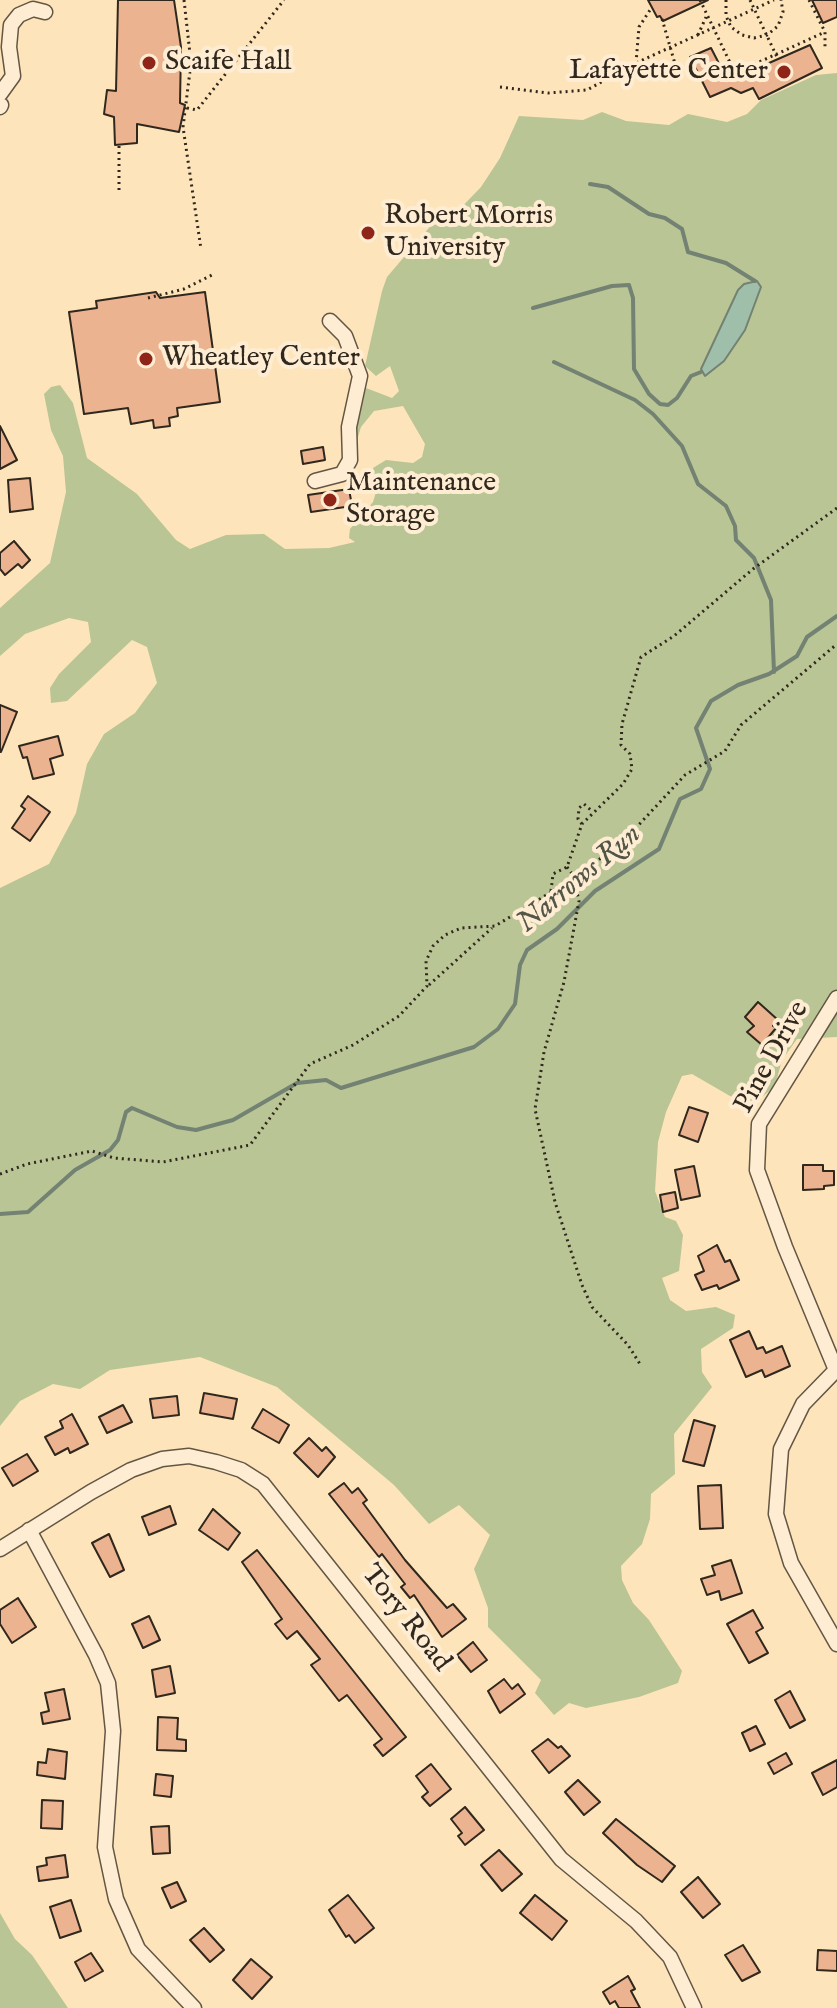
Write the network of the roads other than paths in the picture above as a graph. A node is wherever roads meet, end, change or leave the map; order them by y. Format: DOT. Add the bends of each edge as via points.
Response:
graph roads {
  1 [pos="45,12"];
  2 [pos="0,102"];
  3 [pos="330,321"];
  4 [pos="315,481"];
  5 [pos="837,998"];
  6 [pos="837,1369"];
  7 [pos="29,1530"];
  8 [pos="0,1549"];
  9 [pos="837,1644"];
  10 [pos="194,2008"];
  11 [pos="694,2008"];
  1 -- 2 [label="street" via="33,9 11,25 13,76"];
  3 -- 4 [label="street" via="345,336 360,376 349,427 350,460 342,474"];
  5 -- 6 [label="street, Pine Drive" via="759,1124 757,1170"];
  6 -- 9 [label="street" via="803,1404 781,1449 776,1514 791,1563"];
  7 -- 8 [label="street, Tory Road"];
  7 -- 10 [label="street" via="108,1683 113,1731 105,1847 116,1899 138,1949"];
  7 -- 11 [label="street, Tory Road" via="131,1470 162,1459 189,1456 216,1462 263,1484 561,1859 636,1921 670,1957"];
}
